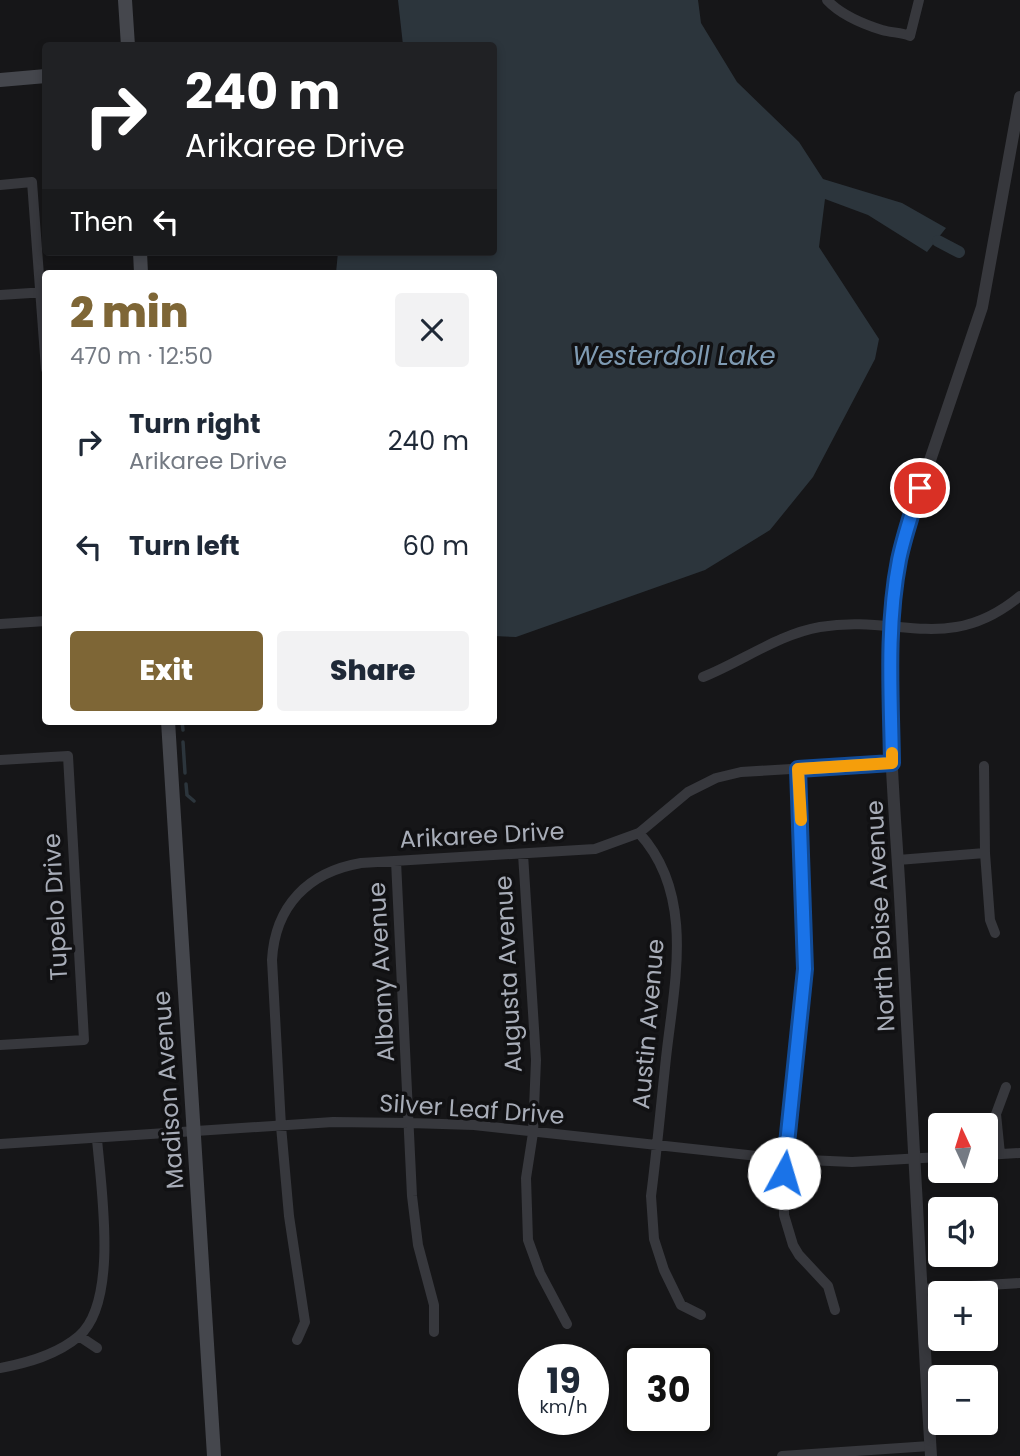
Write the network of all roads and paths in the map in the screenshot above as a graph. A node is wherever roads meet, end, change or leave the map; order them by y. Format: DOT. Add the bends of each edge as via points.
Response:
graph roads {
  1 [pos="125,0"];
  2 [pos="827,0"];
  3 [pos="919,0"];
  4 [pos="128,42"];
  5 [pos="42,76"];
  6 [pos="0,80"];
  7 [pos="1020,97"];
  8 [pos="0,185"];
  9 [pos="42,283"];
  10 [pos="42,293"];
  11 [pos="0,295"];
  12 [pos="1020,596"];
  13 [pos="42,621"];
  14 [pos="0,624"];
  15 [pos="891,625"];
  16 [pos="703,677"];
  17 [pos="168,725"];
  18 [pos="0,760"];
  19 [pos="892,763"];
  20 [pos="984,766"];
  21 [pos="798,769"];
  22 [pos="639,833"];
  23 [pos="985,853"];
  24 [pos="523,854"];
  25 [pos="898,860"];
  26 [pos="396,861"];
  27 [pos="285,887"];
  28 [pos="296,896"];
  29 [pos="995,933"];
  30 [pos="0,1045"];
  31 [pos="1006,1087"];
  32 [pos="410,1123"];
  33 [pos="281,1126"];
  34 [pos="194,1131"];
  35 [pos="533,1133"];
  36 [pos="97,1139"];
  37 [pos="0,1144"];
  38 [pos="658,1144"];
  39 [pos="1020,1153"];
  40 [pos="1000,1154"];
  41 [pos="928,1157"];
  42 [pos="915,1158"];
  43 [pos="785,1159"];
  44 [pos="1020,1283"];
  45 [pos="922,1289"];
  46 [pos="835,1310"];
  47 [pos="701,1314"];
  48 [pos="567,1324"];
  49 [pos="434,1332"];
  50 [pos="79,1336"];
  51 [pos="297,1340"];
  52 [pos="97,1348"];
  53 [pos="0,1367"];
  54 [pos="931,1451"];
  55 [pos="214,1456"];
  56 [pos="782,1456"];
  1 -- 4 [label="main road"];
  2 -- 3 [label="street" via="837,11 884,31 910,36"];
  5 -- 6 [label="main road"];
  7 -- 15 [label="street, North Boise Avenue" via="982,307 906,531"];
  8 -- 9 [label="street" via="32,182"];
  10 -- 11 [label="street"];
  12 -- 15 [label="street" via="992,616 956,628"];
  13 -- 14 [label="street"];
  15 -- 16 [label="street" via="817,628"];
  15 -- 19 [label="street, North Boise Avenue"];
  17 -- 34 [label="main road, Madison Avenue"];
  18 -- 30 [label="street, Tupelo Drive" via="68,756 84,1040"];
  19 -- 21 [label="street, Arikaree Drive"];
  19 -- 25 [label="street, North Boise Avenue"];
  20 -- 23 [label="street"];
  21 -- 22 [label="street, Arikaree Drive" via="741,772 706,782"];
  21 -- 43 [label="street" via="805,969"];
  22 -- 24 [label="street, Arikaree Drive" via="595,849"];
  22 -- 38 [label="street, Austin Avenue" via="655,854 668,884 679,940"];
  23 -- 25 [label="street"];
  23 -- 29 [label="street"];
  24 -- 26 [label="street, Arikaree Drive"];
  24 -- 35 [label="street, Augusta Avenue" via="536,1060"];
  25 -- 42 [label="street, North Boise Avenue"];
  26 -- 28 [label="street, Arikaree Drive" via="342,866 307,884"];
  26 -- 32 [label="street, Albany Avenue"];
  27 -- 28 [label="street"];
  28 -- 33 [label="street, Arikaree Drive" via="280,923 273,949"];
  31 -- 40 [label="street" via="996,1114"];
  32 -- 33 [label="street, Silver Leaf Drive"];
  32 -- 35 [label="street, Silver Leaf Drive"];
  32 -- 49 [label="street, Albany Avenue" via="412,1196 418,1245 434,1305"];
  33 -- 34 [label="street, Silver Leaf Drive"];
  33 -- 51 [label="street, Arikaree Drive" via="305,1322"];
  34 -- 36 [label="street, Silver Leaf Drive"];
  34 -- 55 [label="main road, Madison Avenue"];
  35 -- 38 [label="street, Silver Leaf Drive"];
  35 -- 48 [label="street, Augusta Avenue" via="526,1178 528,1241"];
  36 -- 37 [label="street, Silver Leaf Drive"];
  36 -- 50 [label="street" via="105,1270 99,1299"];
  38 -- 43 [label="street, Silver Leaf Drive"];
  38 -- 47 [label="street, Austin Avenue" via="651,1196 658,1254 681,1305"];
  39 -- 40 [label="street"];
  41 -- 42 [label="street, Silver Leaf Drive"];
  42 -- 43 [label="street, Silver Leaf Drive" via="852,1162"];
  42 -- 45 [label="street, North Boise Avenue"];
  43 -- 46 [label="street" via="785,1224 799,1255 828,1286"];
  44 -- 45 [label="street"];
  45 -- 54 [label="street, North Boise Avenue"];
  50 -- 52 [label="street"];
  50 -- 53 [label="street" via="35,1360"];
  54 -- 56 [label="street"];
}
